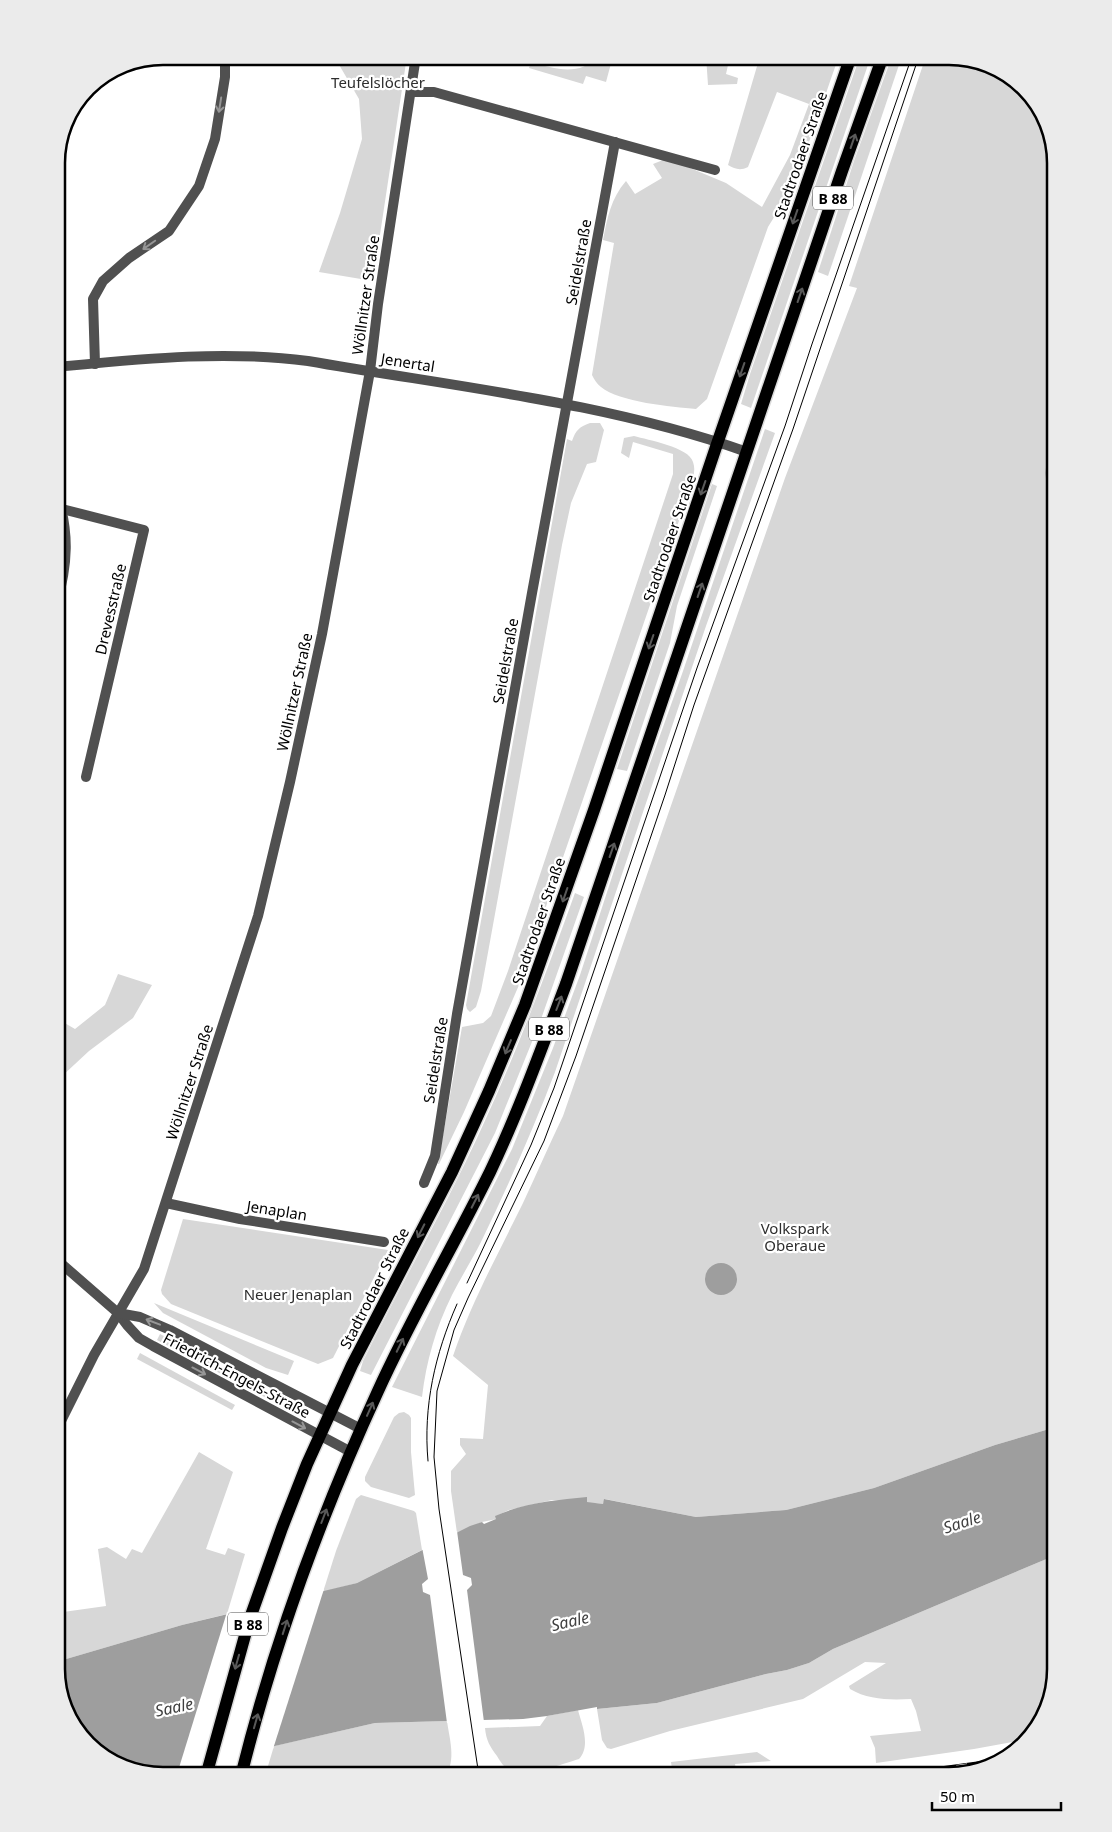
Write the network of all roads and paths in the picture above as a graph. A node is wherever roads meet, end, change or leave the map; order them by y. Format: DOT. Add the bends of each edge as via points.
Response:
graph roads {
  1 [pos="225,65"];
  2 [pos="415,65"];
  3 [pos="848,65"];
  4 [pos="880,65"];
  5 [pos="411,92"];
  6 [pos="615,142"];
  7 [pos="715,170"];
  8 [pos="95,364"];
  9 [pos="65,366"];
  10 [pos="370,372"];
  11 [pos="568,404"];
  12 [pos="718,442"];
  13 [pos="747,452"];
  14 [pos="65,510"];
  15 [pos="65,522"];
  16 [pos="65,552"];
  17 [pos="86,777"];
  18 [pos="424,1183"];
  19 [pos="166,1203"];
  20 [pos="384,1242"];
  21 [pos="65,1267"];
  22 [pos="118,1313"];
  23 [pos="65,1413"];
  24 [pos="330,1414"];
  25 [pos="361,1429"];
  26 [pos="320,1436"];
  27 [pos="351,1452"];
  28 [pos="208,1767"];
  29 [pos="243,1767"];
  1 -- 8 [label="street, one-way" via="214,139 199,186 169,231 103,281 93,299"];
  2 -- 5 [label="street, Wöllnitzer Straße"];
  3 -- 12 [label="main road, Stadtrodaer Straße / B 88, one-way"];
  13 -- 4 [label="main road, B 88, one-way"];
  5 -- 6 [label="street" via="434,92"];
  5 -- 10 [label="street, Wöllnitzer Straße"];
  6 -- 7 [label="street"];
  6 -- 11 [label="street, Seidelstraße"];
  8 -- 9 [label="street, Jenertal"];
  8 -- 10 [label="street, Jenertal" via="230,355 270,356"];
  10 -- 11 [label="street, Jenertal"];
  10 -- 19 [label="street, Wöllnitzer Straße" via="322,634 258,916"];
  11 -- 12 [label="street, Jenertal" via="628,416"];
  11 -- 18 [label="street, Seidelstraße" via="457,1014 435,1156"];
  12 -- 13 [label="street, Jenertal"];
  12 -- 24 [label="main road, Stadtrodaer Straße / B 88, one-way" via="598,800 525,1005 452,1172"];
  25 -- 13 [label="main road, B 88, one-way" via="409,1327 490,1170 528,1085 576,956"];
  14 -- 17 [label="street, Drevesstraße" via="144,530"];
  15 -- 16 [label="street"];
  19 -- 20 [label="street, Jenaplan" via="240,1219"];
  19 -- 22 [label="street, Wöllnitzer Straße" via="144,1269"];
  21 -- 22 [label="street, Friedrich-Engels-Straße"];
  22 -- 23 [label="street, Wöllnitzer Straße"];
  24 -- 22 [label="street, Friedrich-Engels-Straße, one-way" via="170,1330 140,1317"];
  22 -- 26 [label="street, Friedrich-Engels-Straße, one-way" via="139,1338"];
  24 -- 25 [label="street, Friedrich-Engels-Straße"];
  24 -- 26 [label="main road, Stadtrodaer Straße / B 88"];
  25 -- 27 [label="main road, B 88"];
  26 -- 27 [label="street, Friedrich-Engels-Straße"];
  26 -- 28 [label="main road, Stadtrodaer Straße / B 88, one-way" via="249,1621"];
  29 -- 27 [label="main road, B 88, one-way" via="307,1561"];
}
